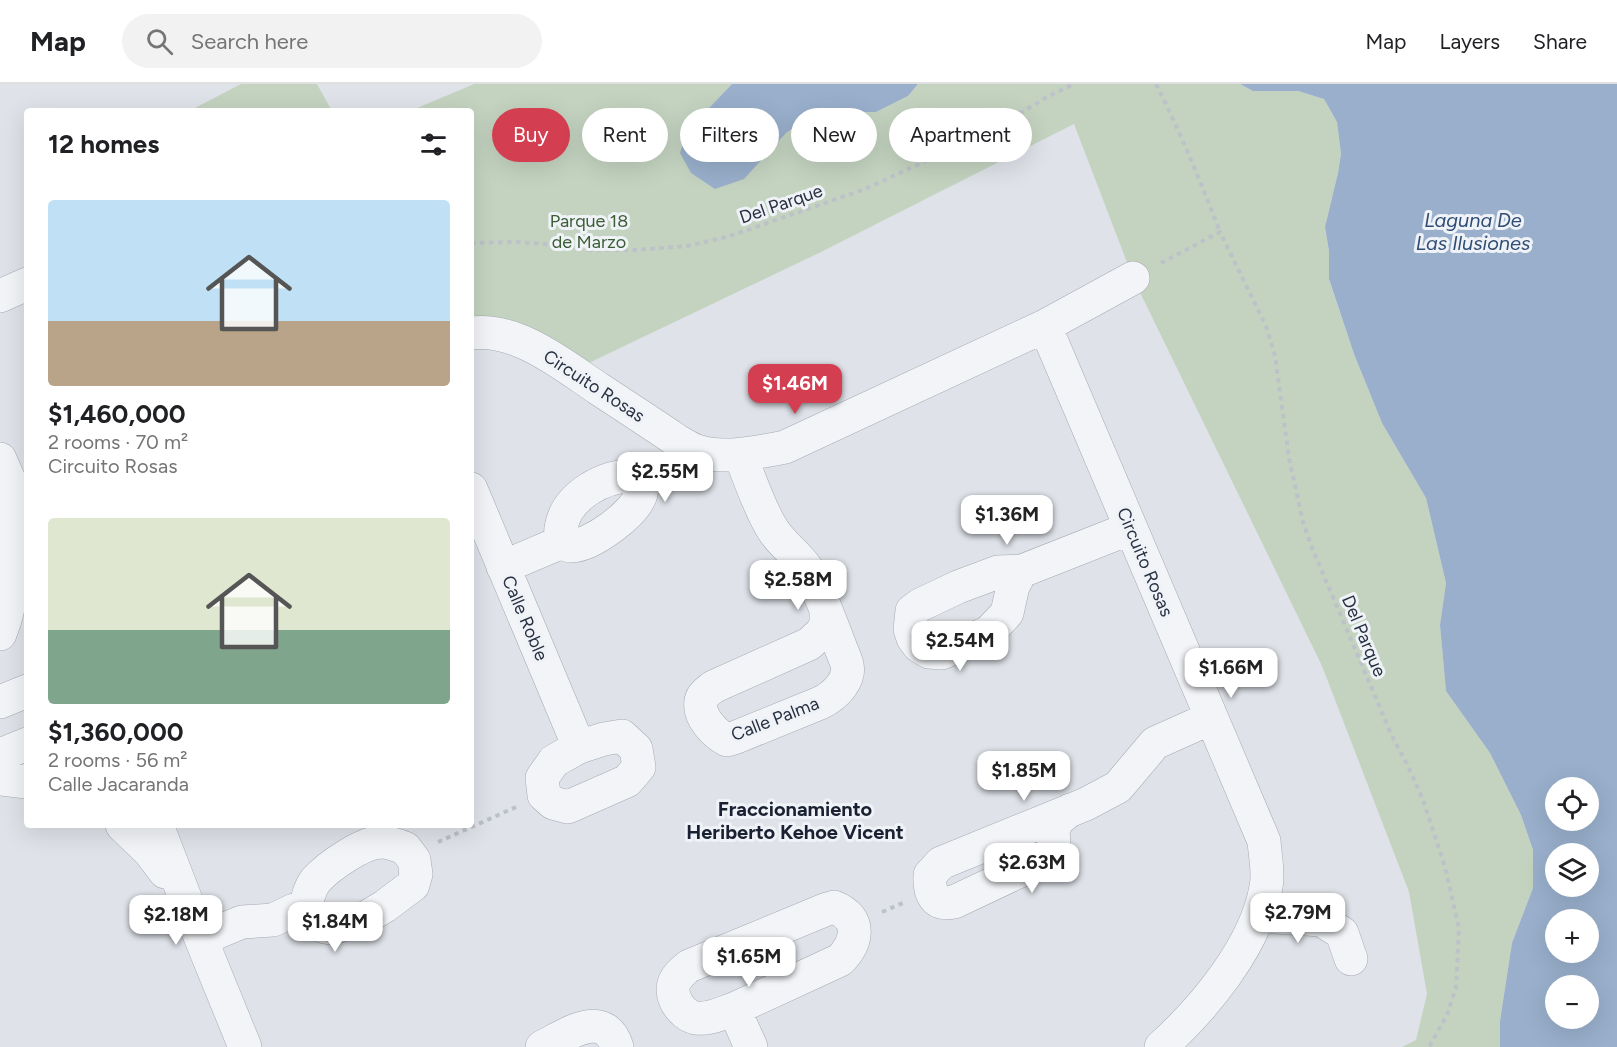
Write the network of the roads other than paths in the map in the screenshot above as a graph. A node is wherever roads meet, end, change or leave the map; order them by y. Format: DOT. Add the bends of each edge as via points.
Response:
graph roads {
  1 [pos="1133,278"];
  2 [pos="24,285"];
  3 [pos="0,296"];
  4 [pos="1045,327"];
  5 [pos="474,333"];
  6 [pos="698,452"];
  7 [pos="740,454"];
  8 [pos="6,474"];
  9 [pos="641,484"];
  10 [pos="474,496"];
  11 [pos="24,513"];
  12 [pos="1131,528"];
  13 [pos="561,542"];
  14 [pos="503,567"];
  15 [pos="1022,571"];
  16 [pos="826,612"];
  17 [pos="0,634"];
  18 [pos="24,692"];
  19 [pos="0,702"];
  20 [pos="1212,718"];
  21 [pos="24,745"];
  22 [pos="579,747"];
  23 [pos="0,755"];
  24 [pos="0,779"];
  25 [pos="24,782"];
  26 [pos="125,828"];
  27 [pos="158,828"];
  28 [pos="931,891"];
  29 [pos="305,911"];
  30 [pos="1257,916"];
  31 [pos="198,933"];
  32 [pos="1352,958"];
  33 [pos="734,1009"];
  34 [pos="245,1047"];
  35 [pos="542,1047"];
  36 [pos="617,1047"];
  37 [pos="751,1047"];
  38 [pos="1161,1047"];
  1 -- 4 [label="street, Circuito Rosas"];
  2 -- 3 [label="street"];
  4 -- 7 [label="street, Circuito Rosas" via="785,447"];
  4 -- 12 [label="street, Circuito Rosas"];
  5 -- 6 [label="street, Circuito Rosas" via="504,335 553,358"];
  6 -- 7 [label="street, Circuito Rosas"];
  6 -- 9 [label="street"];
  7 -- 16 [label="street, Calle Palma" via="774,532 803,562"];
  8 -- 11 [label="street"];
  8 -- 17 [label="street" via="15,547 12,587"];
  9 -- 13 [label="street" via="641,494 612,527 587,542 569,546"];
  9 -- 13 [label="street" via="634,476 625,476 593,486 571,505 561,529"];
  10 -- 14 [label="street, Calle Roble"];
  12 -- 15 [label="street"];
  12 -- 20 [label="street, Circuito Rosas"];
  13 -- 14 [label="street"];
  14 -- 22 [label="street, Calle Roble"];
  16 -- 16 [label="street, Calle Palma" via="848,667 848,674 831,698 727,740 713,730 702,712 705,692 809,644 822,632"];
  18 -- 19 [label="street"];
  20 -- 28 [label="street" via="1155,743 1118,788 941,863 930,875"];
  20 -- 30 [label="street, Circuito Rosas" via="1264,841 1267,885"];
  21 -- 23 [label="street"];
  22 -- 22 [label="street" via="622,736 636,749 639,767 627,781 568,807 553,803 544,795 542,778 554,761"];
  24 -- 25 [label="street"];
  26 -- 31 [label="street" via="149,851 171,881"];
  27 -- 31 [label="street"];
  29 -- 29 [label="street" via="321,926 331,928 362,920 413,885 414,860 405,848 383,842 357,851 316,880 307,895"];
  29 -- 31 [label="street" via="294,910 273,920 242,922"];
  30 -- 32 [label="street" via="1321,920 1342,933"];
  30 -- 38 [label="street, Circuito Rosas" via="1244,946 1203,1006"];
  31 -- 34 [label="street"];
  33 -- 33 [label="street" via="704,1018 684,1013 674,993 675,981 689,966 827,909 834,907 849,915 854,925 852,944 840,960"];
  33 -- 37 [label="street"];
  35 -- 36 [label="street" via="593,1025 610,1032"];
}
